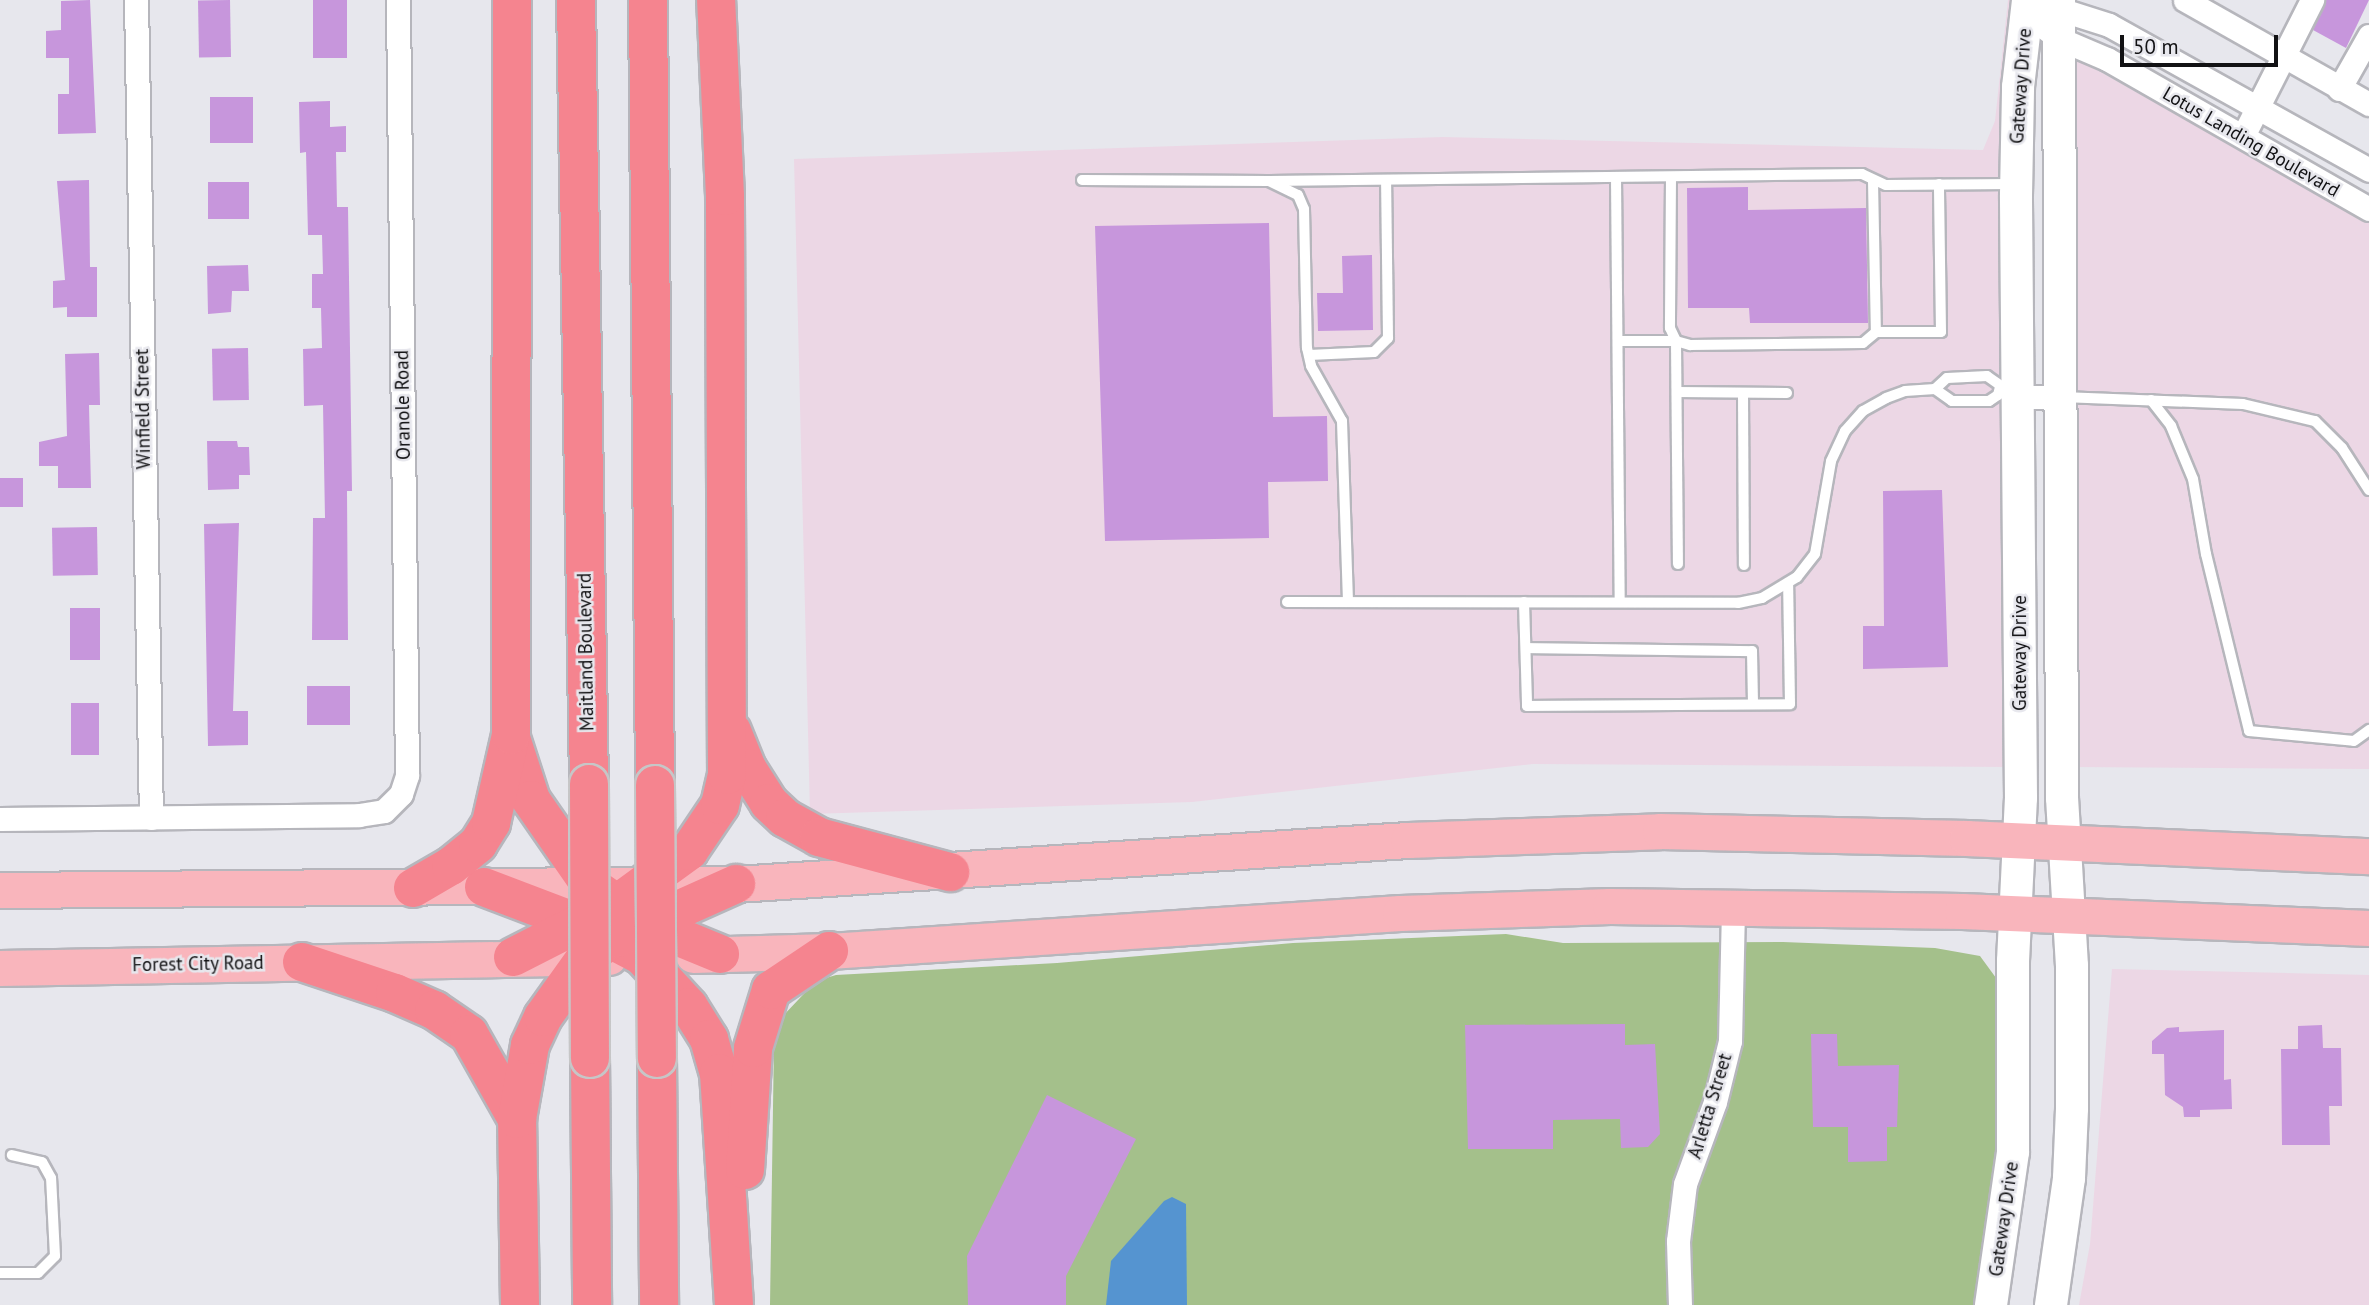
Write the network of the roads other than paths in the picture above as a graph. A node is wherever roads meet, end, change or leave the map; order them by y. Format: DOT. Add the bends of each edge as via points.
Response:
graph roads {
  1 [pos="136,0"];
  2 [pos="398,0"];
  3 [pos="512,0"];
  4 [pos="576,0"];
  5 [pos="648,0"];
  6 [pos="716,0"];
  7 [pos="2185,0"];
  8 [pos="2312,0"];
  9 [pos="2027,7"];
  10 [pos="2059,16"];
  11 [pos="2369,36"];
  12 [pos="2281,58"];
  13 [pos="2339,89"];
  14 [pos="2369,104"];
  15 [pos="2258,105"];
  16 [pos="2243,136"];
  17 [pos="2369,170"];
  18 [pos="1616,177"];
  19 [pos="1671,177"];
  20 [pos="1082,180"];
  21 [pos="1386,180"];
  22 [pos="1269,181"];
  23 [pos="1873,181"];
  24 [pos="1939,184"];
  25 [pos="2016,184"];
  26 [pos="2369,209"];
  27 [pos="1876,332"];
  28 [pos="1618,341"];
  29 [pos="1676,341"];
  30 [pos="1309,355"];
  31 [pos="1936,389"];
  32 [pos="1677,392"];
  33 [pos="2009,392"];
  34 [pos="1743,393"];
  35 [pos="1787,393"];
  36 [pos="2059,397"];
  37 [pos="2151,400"];
  38 [pos="2369,489"];
  39 [pos="1678,564"];
  40 [pos="1744,565"];
  41 [pos="1788,583"];
  42 [pos="1524,601"];
  43 [pos="1620,601"];
  44 [pos="1287,602"];
  45 [pos="1348,602"];
  46 [pos="1525,648"];
  47 [pos="1753,705"];
  48 [pos="726,717"];
  49 [pos="2369,730"];
  50 [pos="511,735"];
  51 [pos="151,818"];
  52 [pos="0,819"];
  53 [pos="2019,840"];
  54 [pos="2065,842"];
  55 [pos="2369,856"];
  56 [pos="950,872"];
  57 [pos="736,884"];
  58 [pos="648,885"];
  59 [pos="484,887"];
  60 [pos="404,888"];
  61 [pos="0,890"];
  62 [pos="1733,905"];
  63 [pos="2016,914"];
  64 [pos="2069,915"];
  65 [pos="610,927"];
  66 [pos="2369,929"];
  67 [pos="829,951"];
  68 [pos="720,954"];
  69 [pos="513,957"];
  70 [pos="302,962"];
  71 [pos="0,968"];
  72 [pos="517,1119"];
  73 [pos="12,1156"];
  74 [pos="0,1273"];
  75 [pos="520,1305"];
  76 [pos="593,1305"];
  77 [pos="659,1305"];
  78 [pos="735,1305"];
  79 [pos="1680,1305"];
  80 [pos="1991,1305"];
  81 [pos="2051,1305"];
  1 -- 51 [label="street, Winfield Street"];
  2 -- 51 [label="street, Oranole Road" via="407,775 393,806 359,816"];
  3 -- 50 [label="highway"];
  4 -- 76 [label="highway, Maitland Boulevard, bridge"];
  5 -- 77 [label="highway, bridge"];
  6 -- 48 [label="highway" via="725,197"];
  7 -- 12 [label="street"];
  8 -- 12 [label="street"];
  9 -- 10 [label="street, Lotus Landing Boulevard"];
  9 -- 25 [label="street, Gateway Drive" via="2018,87"];
  10 -- 15 [label="street, Lotus Landing Boulevard" via="2109,25"];
  10 -- 16 [label="street, Lotus Landing Boulevard" via="2107,59"];
  10 -- 36 [label="street, Gateway Drive"];
  11 -- 13 [label="street"];
  12 -- 13 [label="street"];
  12 -- 15 [label="street"];
  13 -- 14 [label="street"];
  15 -- 16 [label="street"];
  15 -- 17 [label="street, Lotus Landing Boulevard"];
  16 -- 26 [label="street, Lotus Landing Boulevard"];
  18 -- 19 [label="lane"];
  18 -- 21 [label="lane"];
  18 -- 28 [label="lane"];
  19 -- 23 [label="lane" via="1862,174"];
  19 -- 29 [label="lane" via="1670,328"];
  20 -- 22 [label="lane"];
  21 -- 22 [label="lane"];
  21 -- 30 [label="lane" via="1388,338 1374,352"];
  22 -- 30 [label="lane" via="1297,195 1304,209"];
  23 -- 24 [label="lane"];
  23 -- 27 [label="lane"];
  24 -- 25 [label="lane"];
  24 -- 27 [label="lane" via="1941,332"];
  25 -- 33 [label="street, Gateway Drive"];
  27 -- 29 [label="lane" via="1863,343 1690,345"];
  28 -- 29 [label="lane"];
  28 -- 43 [label="lane"];
  29 -- 32 [label="lane"];
  30 -- 45 [label="lane" via="1342,421"];
  31 -- 33 [label="lane" via="1952,401 1989,401"];
  31 -- 33 [label="lane" via="1947,378 1987,376"];
  31 -- 41 [label="lane" via="1886,398 1863,411 1845,431 1831,461 1815,554"];
  32 -- 34 [label="lane"];
  32 -- 39 [label="lane"];
  33 -- 36 [label="street"];
  33 -- 53 [label="street, Gateway Drive"];
  34 -- 35 [label="lane"];
  34 -- 40 [label="lane"];
  36 -- 37 [label="lane"];
  36 -- 54 [label="street, Gateway Drive"];
  37 -- 38 [label="lane" via="2243,404 2315,421 2342,448"];
  37 -- 49 [label="lane" via="2171,426 2193,479 2249,731 2354,741"];
  41 -- 43 [label="lane" via="1762,598 1738,603"];
  41 -- 47 [label="lane" via="1790,704"];
  42 -- 43 [label="lane"];
  42 -- 45 [label="lane"];
  42 -- 46 [label="lane"];
  44 -- 45 [label="lane"];
  46 -- 47 [label="lane" via="1752,651"];
  46 -- 47 [label="lane" via="1527,706"];
  48 -- 56 [label="highway" via="747,768 769,803 785,818 819,837"];
  48 -- 58 [label="highway" via="727,775 720,805 689,851"];
  50 -- 60 [label="highway" via="499,802 478,844 452,866"];
  50 -- 65 [label="highway" via="531,800"];
  51 -- 52 [label="street"];
  53 -- 54 [label="main road"];
  53 -- 56 [label="main road" via="1660,831"];
  53 -- 63 [label="street, Gateway Drive"];
  54 -- 55 [label="main road"];
  54 -- 64 [label="street, Gateway Drive"];
  56 -- 57 [label="main road"];
  57 -- 58 [label="main road"];
  57 -- 65 [label="highway"];
  58 -- 65 [label="highway"];
  59 -- 60 [label="main road"];
  59 -- 65 [label="highway"];
  60 -- 61 [label="main road"];
  62 -- 63 [label="main road"];
  62 -- 67 [label="main road" via="1400,914"];
  62 -- 79 [label="street, Arletta Street" via="1730,1041 1715,1102 1685,1184 1678,1241"];
  63 -- 64 [label="main road"];
  63 -- 80 [label="street, Gateway Drive" via="2013,1152"];
  64 -- 66 [label="main road"];
  64 -- 81 [label="street, Gateway Drive" via="2071,1153"];
  65 -- 68 [label="highway"];
  65 -- 69 [label="highway"];
  65 -- 72 [label="highway" via="542,1017 530,1045"];
  65 -- 78 [label="highway" via="689,1007 709,1039 719,1073"];
  67 -- 68 [label="main road"];
  67 -- 78 [label="highway" via="771,990 753,1048"];
  69 -- 70 [label="main road, Forest City Road"];
  70 -- 71 [label="main road, Forest City Road"];
  70 -- 72 [label="highway" via="395,993 434,1010 469,1034"];
  72 -- 75 [label="highway"];
  73 -- 74 [label="lane" via="42,1162 51,1178 55,1256 38,1273"];
}
